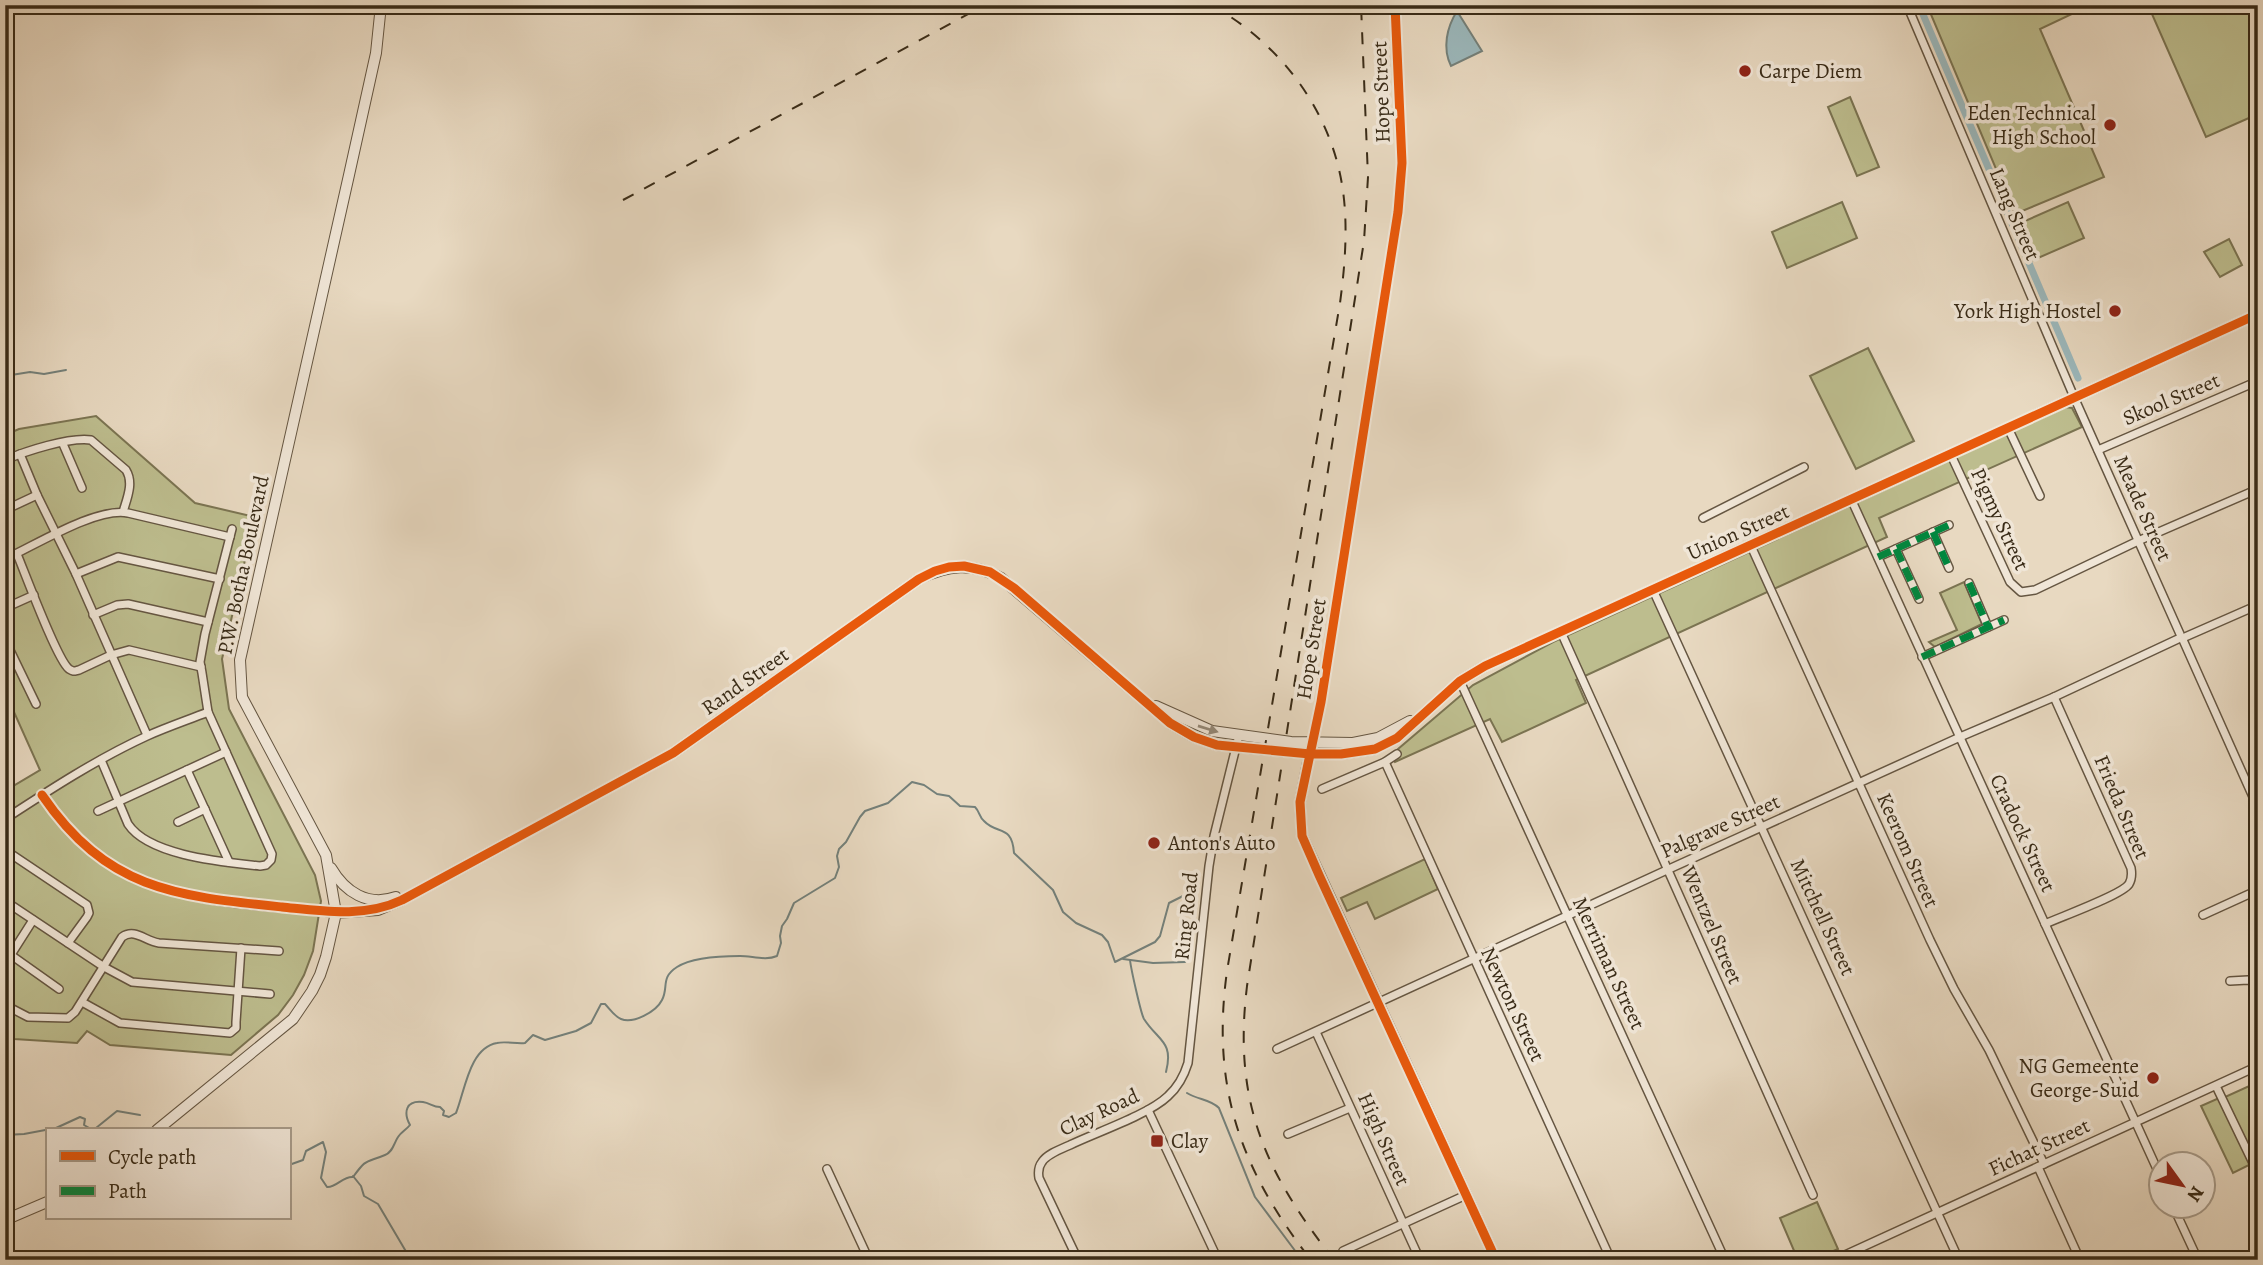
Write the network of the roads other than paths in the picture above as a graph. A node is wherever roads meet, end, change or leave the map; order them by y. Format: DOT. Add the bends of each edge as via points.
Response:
graph roads {
  1 [pos="381,5"];
  2 [pos="1395,5"];
  3 [pos="1907,5"];
  4 [pos="2258,314"];
  5 [pos="2258,381"];
  6 [pos="2074,397"];
  7 [pos="2008,428"];
  8 [pos="63,444"];
  9 [pos="2098,450"];
  10 [pos="20,454"];
  11 [pos="1951,455"];
  12 [pos="5,460"];
  13 [pos="1804,467"];
  14 [pos="82,488"];
  15 [pos="2258,489"];
  16 [pos="37,495"];
  17 [pos="2040,496"];
  18 [pos="1852,500"];
  19 [pos="5,510"];
  20 [pos="123,512"];
  21 [pos="1703,518"];
  22 [pos="1949,525"];
  23 [pos="1933,532"];
  24 [pos="57,533"];
  25 [pos="2138,541"];
  26 [pos="1751,546"];
  27 [pos="1896,549"];
  28 [pos="17,554"];
  29 [pos="1878,557"];
  30 [pos="5,559"];
  31 [pos="1949,568"];
  32 [pos="76,574"];
  33 [pos="219,579"];
  34 [pos="1969,583"];
  35 [pos="1653,590"];
  36 [pos="34,596"];
  37 [pos="1919,599"];
  38 [pos="2258,605"];
  39 [pos="5,608"];
  40 [pos="93,615"];
  41 [pos="2004,620"];
  42 [pos="208,622"];
  43 [pos="1988,627"];
  44 [pos="1561,632"];
  45 [pos="2181,638"];
  46 [pos="5,640"];
  47 [pos="111,655"];
  48 [pos="1922,657"];
  49 [pos="201,667"];
  50 [pos="1460,681"];
  51 [pos="2054,697"];
  52 [pos="1145,701"];
  53 [pos="36,704"];
  54 [pos="208,712"];
  55 [pos="1417,718"];
  56 [pos="148,735"];
  57 [pos="1239,736"];
  58 [pos="1960,737"];
  59 [pos="1312,742"];
  60 [pos="1237,748"];
  61 [pos="226,752"];
  62 [pos="1310,754"];
  63 [pos="1397,754"];
  64 [pos="101,760"];
  65 [pos="1385,762"];
  66 [pos="187,770"];
  67 [pos="1858,783"];
  68 [pos="1322,789"];
  69 [pos="42,795"];
  70 [pos="119,802"];
  71 [pos="2258,808"];
  72 [pos="205,809"];
  73 [pos="98,811"];
  74 [pos="5,819"];
  75 [pos="178,822"];
  76 [pos="1762,827"];
  77 [pos="5,850"];
  78 [pos="326,860"];
  79 [pos="229,862"];
  80 [pos="1669,869"];
  81 [pos="2258,890"];
  82 [pos="417,891"];
  83 [pos="5,901"];
  84 [pos="336,913"];
  85 [pos="2203,915"];
  86 [pos="1568,916"];
  87 [pos="33,920"];
  88 [pos="2045,924"];
  89 [pos="68,943"];
  90 [pos="241,948"];
  91 [pos="279,951"];
  92 [pos="11,955"];
  93 [pos="1473,959"];
  94 [pos="5,964"];
  95 [pos="104,967"];
  96 [pos="2230,981"];
  97 [pos="2258,983"];
  98 [pos="59,989"];
  99 [pos="238,991"];
  100 [pos="270,994"];
  101 [pos="82,1002"];
  102 [pos="1379,1002"];
  103 [pos="5,1005"];
  104 [pos="1317,1032"];
  105 [pos="1277,1049"];
  106 [pos="2258,1066"];
  107 [pos="2216,1086"];
  108 [pos="1167,1098"];
  109 [pos="1350,1108"];
  110 [pos="1148,1110"];
  111 [pos="2134,1121"];
  112 [pos="159,1128"];
  113 [pos="1288,1134"];
  114 [pos="2148,1152"];
  115 [pos="2041,1165"];
  116 [pos="2254,1166"];
  117 [pos="827,1169"];
  118 [pos="1466,1195"];
  119 [pos="1813,1195"];
  120 [pos="46,1202"];
  121 [pos="1939,1214"];
  122 [pos="5,1220"];
  123 [pos="2180,1220"];
  124 [pos="1404,1224"];
  125 [pos="1343,1251"];
  126 [pos="869,1260"];
  127 [pos="1078,1260"];
  128 [pos="1218,1260"];
  129 [pos="1420,1260"];
  130 [pos="1496,1260"];
  131 [pos="1611,1260"];
  132 [pos="1725,1260"];
  133 [pos="1834,1260"];
  134 [pos="1959,1260"];
  135 [pos="2080,1260"];
  136 [pos="2199,1260"];
  1 -- 78 [label="street, P.W. Botha Boulevard" via="376,53 240,660 242,697"];
  2 -- 59 [label="street, Hope Street" via="1402,163 1398,212"];
  3 -- 6 [label="street, Lang Street"];
  4 -- 6 [label="street, Union Street"];
  5 -- 9 [label="street, Skool Street"];
  6 -- 7 [label="street, Union Street"];
  6 -- 9 [label="street, Meade Street"];
  7 -- 11 [label="street, Union Street"];
  7 -- 17 [label="street"];
  8 -- 10 [label="street"];
  8 -- 14 [label="street"];
  8 -- 20 [label="street" via="91,440 126,470 131,482"];
  9 -- 25 [label="street, Meade Street"];
  10 -- 12 [label="street"];
  10 -- 16 [label="street"];
  11 -- 18 [label="street, Union Street"];
  11 -- 25 [label="street, Pigmy Street" via="2010,582 2021,592 2035,590"];
  13 -- 21 [label="street"];
  15 -- 25 [label="street"];
  16 -- 19 [label="street"];
  16 -- 24 [label="street"];
  18 -- 26 [label="street, Union Street"];
  18 -- 29 [label="street, Cradock Street"];
  20 -- 24 [label="street" via="104,514"];
  20 -- 33 [label="street" via="232,533"];
  22 -- 23 [label="street"];
  23 -- 27 [label="street"];
  23 -- 31 [label="street"];
  24 -- 28 [label="street"];
  24 -- 32 [label="street"];
  25 -- 45 [label="street, Meade Street"];
  26 -- 35 [label="street, Union Street"];
  26 -- 67 [label="street, Keerom Street"];
  27 -- 29 [label="street"];
  27 -- 37 [label="street"];
  28 -- 30 [label="street"];
  28 -- 36 [label="street"];
  29 -- 48 [label="street, Cradock Street"];
  32 -- 33 [label="street" via="118,557"];
  32 -- 40 [label="street"];
  33 -- 42 [label="street"];
  34 -- 43 [label="street"];
  35 -- 44 [label="street, Union Street"];
  35 -- 76 [label="street, Mitchell Street"];
  36 -- 39 [label="street"];
  36 -- 47 [label="street" via="69,669 79,670"];
  38 -- 45 [label="street, Palgrave Street"];
  40 -- 42 [label="street" via="128,604"];
  40 -- 47 [label="street"];
  41 -- 43 [label="street"];
  42 -- 49 [label="street"];
  43 -- 48 [label="street"];
  44 -- 50 [label="street, Union Street"];
  44 -- 80 [label="street, Wentzel Street"];
  45 -- 51 [label="street, Palgrave Street"];
  45 -- 71 [label="street, Meade Street"];
  46 -- 53 [label="street"];
  47 -- 49 [label="street" via="130,650"];
  47 -- 56 [label="street"];
  48 -- 58 [label="street, Cradock Street"];
  49 -- 54 [label="street"];
  50 -- 55 [label="street, Union Street"];
  50 -- 86 [label="street, Merriman Street"];
  51 -- 58 [label="street, Palgrave Street"];
  51 -- 88 [label="street, Frieda Street" via="2132,876 2118,892"];
  52 -- 57 [label="street, Rand Street, one-way" via="1199,727"];
  52 -- 60 [label="street, Rand Street" via="1184,732"];
  52 -- 82 [label="street, Rand Street" via="1001,578 964,566 935,571 673,753"];
  54 -- 56 [label="street"];
  54 -- 61 [label="street"];
  55 -- 59 [label="street, Union Street" via="1370,740"];
  55 -- 62 [label="street, Union Street" via="1397,738 1375,749"];
  56 -- 64 [label="street"];
  57 -- 59 [label="street, Union Street"];
  57 -- 60 [label="street, Ring Road"];
  58 -- 67 [label="street, Palgrave Street"];
  58 -- 88 [label="street, Cradock Street"];
  59 -- 62 [label="street, Hope Street"];
  60 -- 62 [label="street, Union Street"];
  60 -- 108 [label="street, Ring Road" via="1209,866 1188,1063"];
  61 -- 66 [label="street"];
  61 -- 79 [label="street" via="272,857 266,865"];
  62 -- 102 [label="street, Hope Street" via="1300,802 1302,836"];
  63 -- 65 [label="street"];
  64 -- 69 [label="street"];
  64 -- 70 [label="street"];
  65 -- 68 [label="street"];
  65 -- 93 [label="street, Newton Street"];
  66 -- 70 [label="street"];
  66 -- 72 [label="street"];
  67 -- 76 [label="street, Palgrave Street"];
  67 -- 115 [label="street, Keerom Street"];
  69 -- 74 [label="street"];
  69 -- 84 [label="street" via="87,848 159,888 215,900"];
  70 -- 73 [label="street"];
  70 -- 79 [label="street" via="131,828 143,838 193,858"];
  72 -- 75 [label="street"];
  72 -- 79 [label="street"];
  76 -- 80 [label="street, Palgrave Street"];
  76 -- 121 [label="street, Mitchell Street"];
  77 -- 89 [label="street" via="87,905 89,913"];
  78 -- 82 [label="street" via="343,885 361,898 382,901"];
  78 -- 84 [label="street, P.W. Botha Boulevard"];
  80 -- 86 [label="street, Palgrave Street"];
  80 -- 119 [label="street, Wentzel Street"];
  81 -- 85 [label="street"];
  82 -- 84 [label="street, Rand Street" via="378,910"];
  83 -- 87 [label="street"];
  84 -- 112 [label="street, P.W. Botha Boulevard" via="320,975 293,1019"];
  86 -- 93 [label="street, Palgrave Street"];
  86 -- 132 [label="street, Merriman Street"];
  87 -- 89 [label="street"];
  87 -- 92 [label="street"];
  88 -- 111 [label="street, Cradock Street"];
  89 -- 95 [label="street"];
  90 -- 91 [label="street"];
  90 -- 95 [label="street" via="150,942 132,933 122,937"];
  90 -- 99 [label="street"];
  92 -- 94 [label="street"];
  92 -- 98 [label="street"];
  93 -- 102 [label="street, Palgrave Street"];
  93 -- 131 [label="street, Newton Street"];
  95 -- 99 [label="street" via="132,982"];
  95 -- 101 [label="street"];
  96 -- 97 [label="street"];
  99 -- 100 [label="street"];
  99 -- 101 [label="street" via="236,1028 230,1033 120,1023"];
  101 -- 103 [label="street" via="64,1019 28,1017"];
  102 -- 104 [label="street, Palgrave Street"];
  102 -- 118 [label="street, Hope Street"];
  104 -- 105 [label="street, Palgrave Street"];
  104 -- 109 [label="street, High Street"];
  106 -- 107 [label="street, Fichat Street"];
  107 -- 111 [label="street, Fichat Street"];
  107 -- 116 [label="street"];
  108 -- 110 [label="street, Clay Road"];
  109 -- 113 [label="street"];
  109 -- 124 [label="street, High Street"];
  110 -- 127 [label="street, Clay Road" via="1046,1157 1039,1166 1039,1178"];
  110 -- 128 [label="street"];
  111 -- 114 [label="street, Cradock Street"];
  111 -- 115 [label="street, Fichat Street"];
  115 -- 121 [label="street, Fichat Street"];
  115 -- 135 [label="street, Keerom Street"];
  117 -- 126 [label="street"];
  118 -- 124 [label="street"];
  118 -- 130 [label="street, Hope Street"];
  120 -- 122 [label="street"];
  121 -- 133 [label="street, Fichat Street"];
  121 -- 134 [label="street, Mitchell Street"];
  123 -- 136 [label="street"];
  124 -- 125 [label="street"];
  124 -- 129 [label="street, High Street"];
}
